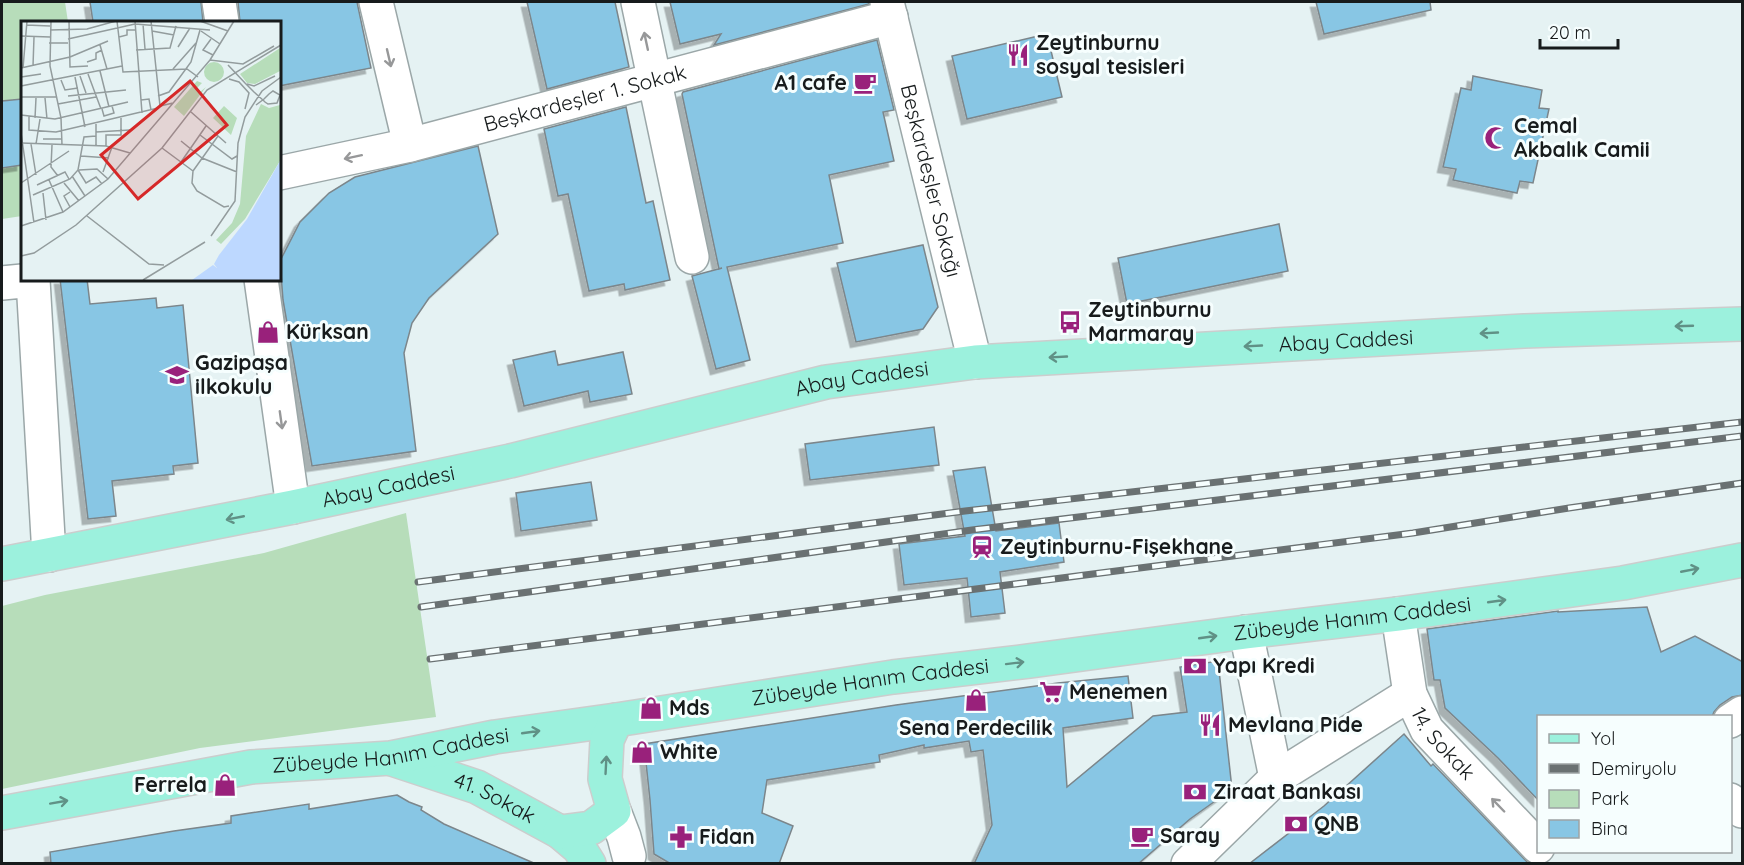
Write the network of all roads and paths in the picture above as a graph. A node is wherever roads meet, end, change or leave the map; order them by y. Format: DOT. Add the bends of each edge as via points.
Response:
graph roads {
  1 [pos="219,2"];
  2 [pos="376,2"];
  3 [pos="638,2"];
  4 [pos="889,9"];
  5 [pos="222,21"];
  6 [pos="655,80"];
  7 [pos="410,145"];
  8 [pos="280,173"];
  9 [pos="692,257"];
  10 [pos="261,280"];
  11 [pos="2,283"];
  12 [pos="1743,324"];
  13 [pos="975,362"];
  14 [pos="293,507"];
  15 [pos="49,555"];
  16 [pos="1743,560"];
  17 [pos="2,564"];
  18 [pos="1398,614"];
  19 [pos="1246,632"];
  20 [pos="1410,694"];
  21 [pos="616,720"];
  22 [pos="391,758"];
  23 [pos="1275,778"];
  24 [pos="614,811"];
  25 [pos="2,813"];
  26 [pos="560,832"];
  27 [pos="1537,845"];
  28 [pos="637,860"];
  29 [pos="590,863"];
  30 [pos="1188,864"];
  1 -- 5 [label="street"];
  2 -- 7 [label="street, one-way"];
  6 -- 3 [label="street, one-way"];
  4 -- 6 [label="street, Beşkardeşler 1. Sokak"];
  4 -- 13 [label="street, Beşkardeşler Sokağı"];
  6 -- 7 [label="street, Beşkardeşler 1. Sokak"];
  6 -- 9 [label="street"];
  7 -- 8 [label="street, Beşkardeşler 1. Sokak, one-way"];
  10 -- 14 [label="street, one-way"];
  11 -- 15 [label="street" via="33,280"];
  12 -- 13 [label="main road, Abay Caddesi, one-way" via="1524,331"];
  13 -- 14 [label="main road, Abay Caddesi" via="826,382 510,461"];
  14 -- 15 [label="main road, Abay Caddesi, one-way"];
  15 -- 17 [label="main road, Abay Caddesi"];
  18 -- 16 [label="main road, Zübeyde Hanım Caddesi, one-way" via="1623,583"];
  18 -- 19 [label="main road, Zübeyde Hanım Caddesi"];
  18 -- 20 [label="street, 14. Sokak"];
  21 -- 19 [label="main road, Zübeyde Hanım Caddesi, one-way" via="893,677"];
  19 -- 23 [label="street"];
  20 -- 23 [label="street"];
  27 -- 20 [label="street, 14. Sokak, one-way" via="1427,730"];
  22 -- 21 [label="main road, Zübeyde Hanım Caddesi, one-way" via="495,737"];
  24 -- 21 [label="main road, one-way" via="605,779 607,740"];
  25 -- 22 [label="main road, Zübeyde Hanım Caddesi, one-way" via="251,767"];
  22 -- 26 [label="main road, 41. Sokak" via="477,787"];
  23 -- 30 [label="street"];
  24 -- 26 [label="main road" via="591,828"];
  24 -- 28 [label="street"];
  26 -- 29 [label="main road, 41. Sokak"];
  28 -- 29 [label="street"];
}
